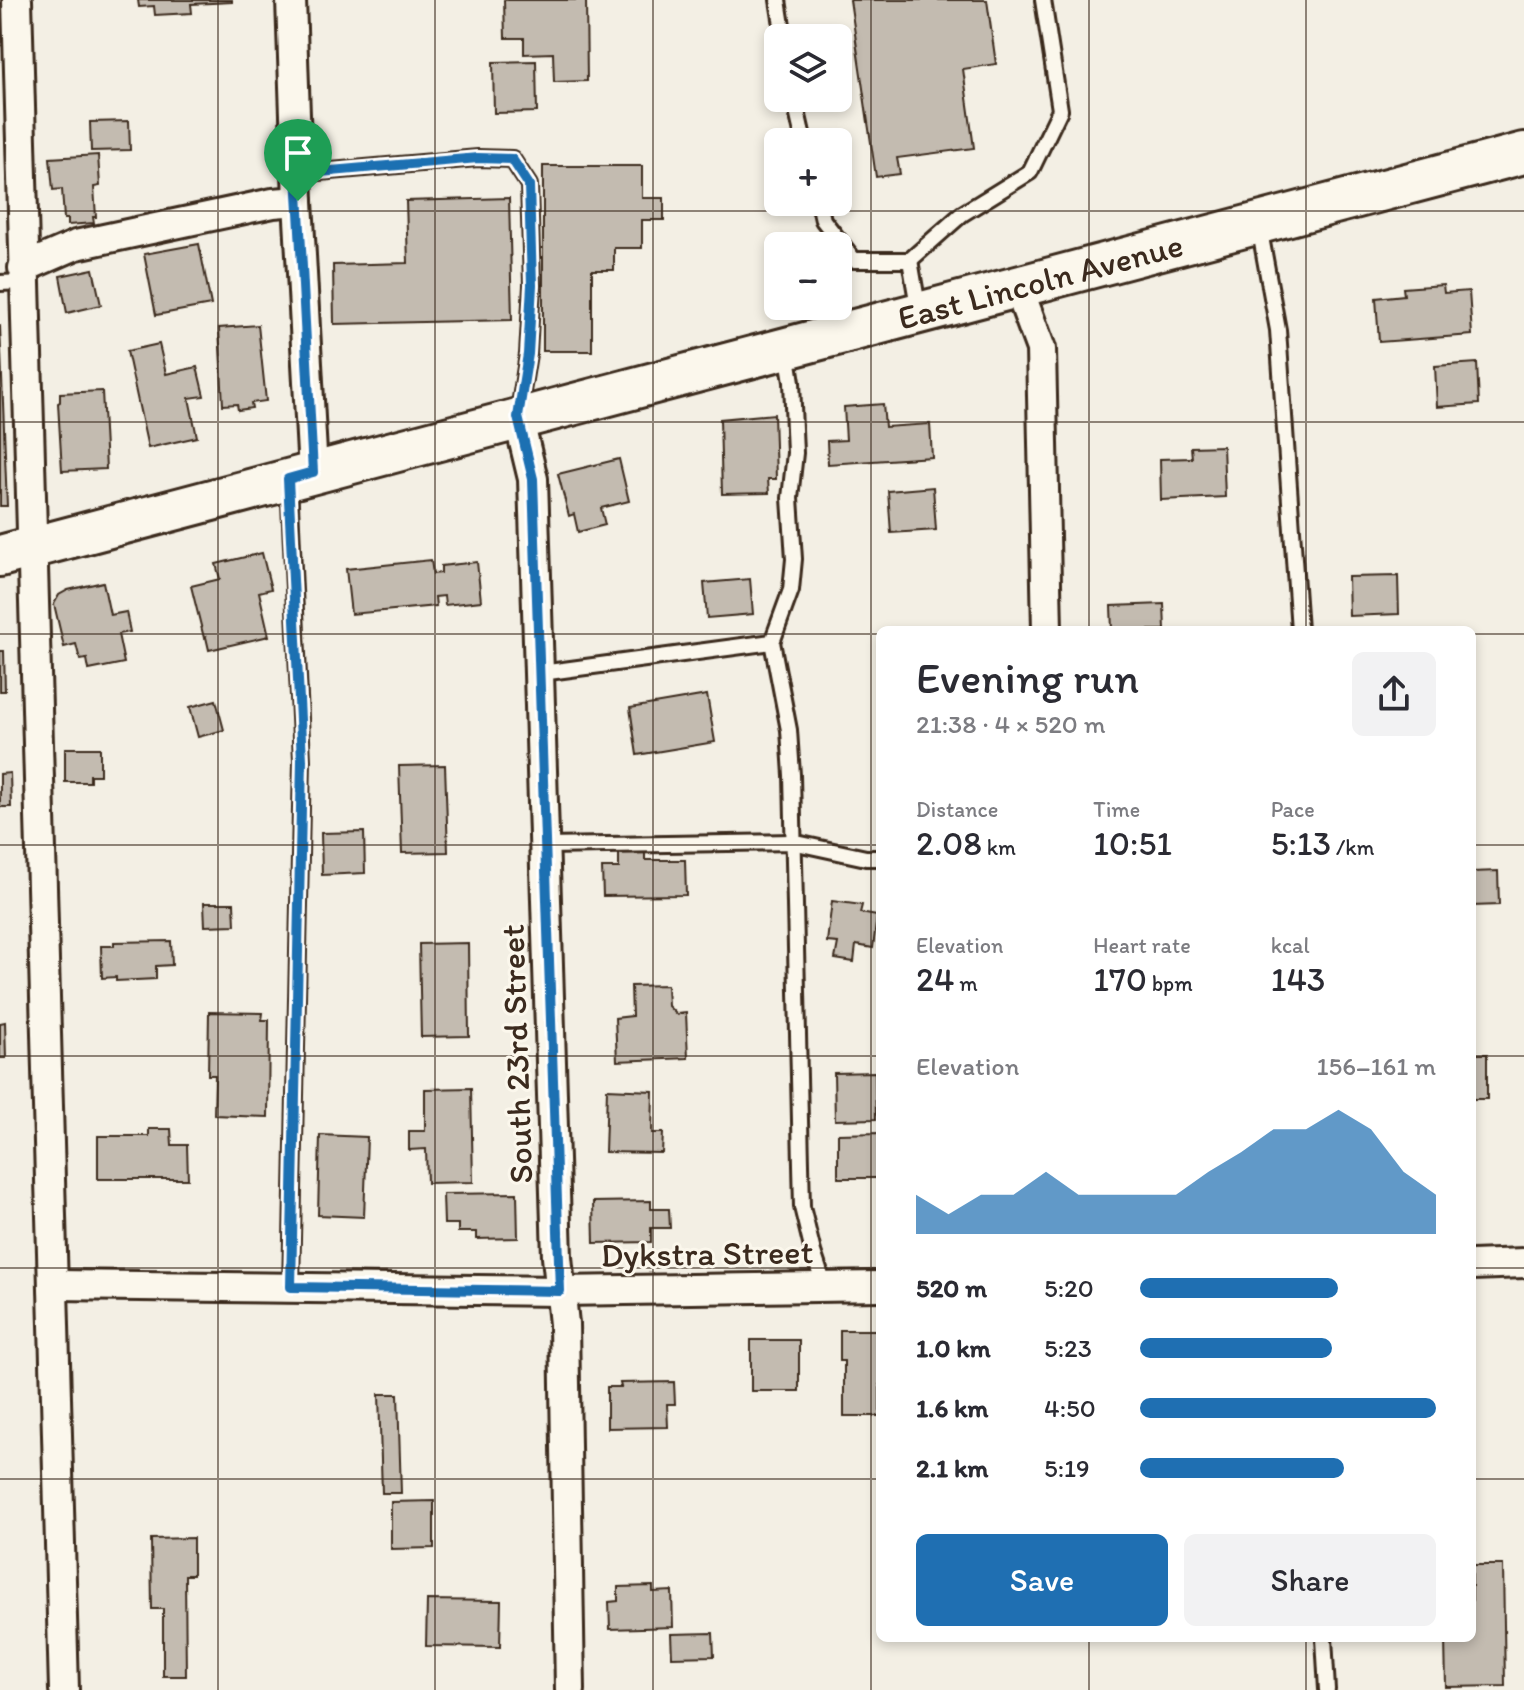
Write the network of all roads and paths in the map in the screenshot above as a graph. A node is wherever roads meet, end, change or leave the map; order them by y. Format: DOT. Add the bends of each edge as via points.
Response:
graph roads {
  1 [pos="17,0"];
  2 [pos="291,0"];
  3 [pos="778,0"];
  4 [pos="1043,0"];
  5 [pos="782,24"];
  6 [pos="1524,153"];
  7 [pos="298,187"];
  8 [pos="822,216"];
  9 [pos="1259,225"];
  10 [pos="910,260"];
  11 [pos="15,278"];
  12 [pos="1018,287"];
  13 [pos="919,312"];
  14 [pos="787,347"];
  15 [pos="518,417"];
  16 [pos="301,475"];
  17 [pos="17,551"];
  18 [pos="1047,626"];
  19 [pos="1299,626"];
  20 [pos="772,642"];
  21 [pos="541,673"];
  22 [pos="792,842"];
  23 [pos="546,846"];
  24 [pos="876,858"];
  25 [pos="1524,1263"];
  26 [pos="1476,1265"];
  27 [pos="56,1285"];
  28 [pos="876,1286"];
  29 [pos="291,1287"];
  30 [pos="825,1288"];
  31 [pos="560,1291"];
  32 [pos="1324,1642"];
  33 [pos="64,1690"];
  34 [pos="570,1690"];
  35 [pos="1327,1690"];
  1 -- 11 [label="street"];
  2 -- 7 [label="street"];
  3 -- 5 [label="lane"];
  4 -- 10 [label="lane" via="1060,110 1030,172 962,214"];
  6 -- 9 [label="main road, East Lincoln Avenue"];
  7 -- 11 [label="street" via="273,203 76,245"];
  7 -- 15 [label="lane" via="478,158 512,159 529,185 532,285"];
  7 -- 16 [label="street"];
  8 -- 10 [label="lane" via="854,260"];
  9 -- 12 [label="main road, East Lincoln Avenue"];
  9 -- 19 [label="lane" via="1278,330"];
  10 -- 13 [label="lane"];
  11 -- 17 [label="street"];
  12 -- 13 [label="main road, East Lincoln Avenue"];
  12 -- 18 [label="street" via="1041,349"];
  13 -- 14 [label="main road, East Lincoln Avenue"];
  14 -- 15 [label="main road, East Lincoln Avenue"];
  14 -- 20 [label="lane" via="794,414 794,559 791,590"];
  15 -- 16 [label="main road, East Lincoln Avenue"];
  15 -- 21 [label="street, South 23rd Street" via="533,479"];
  16 -- 17 [label="main road, East Lincoln Avenue"];
  16 -- 29 [label="lane" via="302,760"];
  17 -- 27 [label="street"];
  20 -- 21 [label="lane"];
  20 -- 22 [label="lane" via="789,730"];
  21 -- 23 [label="street, South 23rd Street"];
  22 -- 23 [label="lane"];
  22 -- 24 [label="lane"];
  22 -- 30 [label="lane" via="802,1207"];
  23 -- 31 [label="street, South 23rd Street"];
  25 -- 26 [label="street"];
  27 -- 29 [label="street, Dykstra Street"];
  27 -- 33 [label="street"];
  28 -- 30 [label="street, Dykstra Street"];
  29 -- 31 [label="street, Dykstra Street"];
  30 -- 31 [label="street, Dykstra Street"];
  31 -- 34 [label="street, South 23rd Street"];
  32 -- 35 [label="lane"];
}
